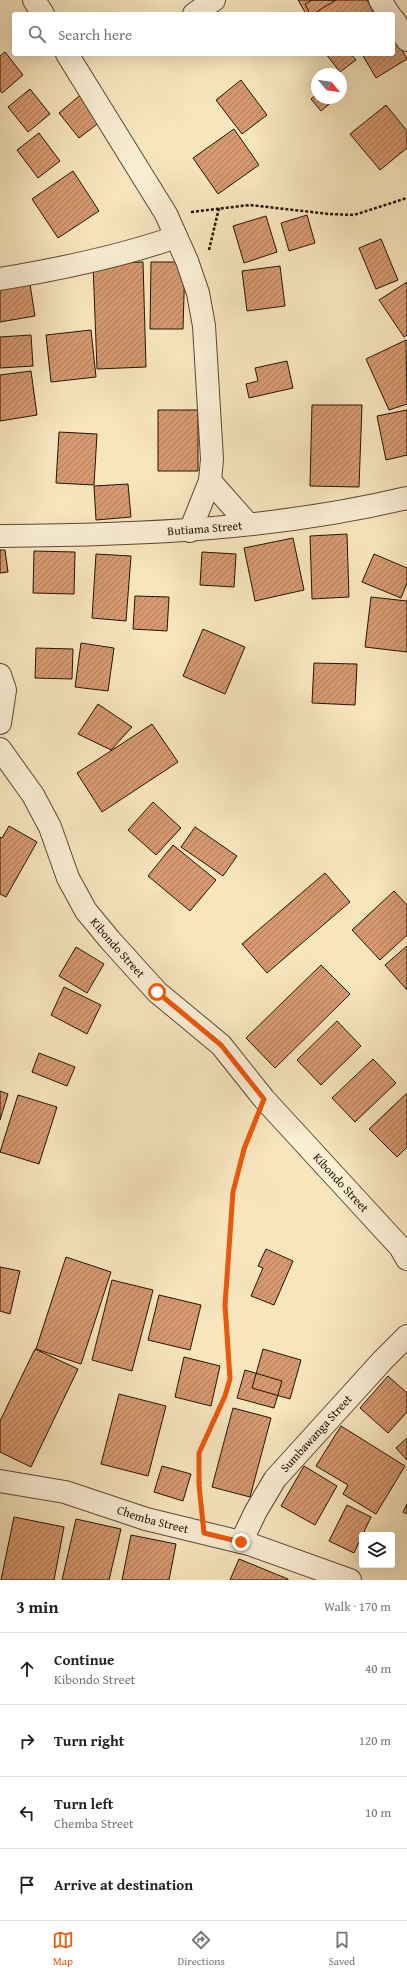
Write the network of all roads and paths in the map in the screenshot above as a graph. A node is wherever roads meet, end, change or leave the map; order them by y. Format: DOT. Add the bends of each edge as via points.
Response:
graph roads {
  1 [pos="34,0"];
  2 [pos="214,0"];
  3 [pos="380,0"];
  4 [pos="41,12"];
  5 [pos="197,12"];
  6 [pos="388,12"];
  7 [pos="395,22"];
  8 [pos="407,40"];
  9 [pos="68,56"];
  10 [pos="407,198"];
  11 [pos="166,214"];
  12 [pos="176,237"];
  13 [pos="0,279"];
  14 [pos="210,481"];
  15 [pos="407,498"];
  16 [pos="248,524"];
  17 [pos="190,531"];
  18 [pos="0,536"];
  19 [pos="0,674"];
  20 [pos="0,723"];
  21 [pos="0,749"];
  22 [pos="264,1099"];
  23 [pos="407,1259"];
  24 [pos="407,1336"];
  25 [pos="0,1481"];
  26 [pos="204,1533"];
  27 [pos="241,1542"];
  28 [pos="350,1580"];
  1 -- 4 [label="street"];
  2 -- 5 [label="street"];
  3 -- 6 [label="street"];
  7 -- 8 [label="street"];
  9 -- 11 [label="street"];
  10 -- 11 [label="path" via="354,215 250,205"];
  11 -- 12 [label="street"];
  12 -- 13 [label="street" via="143,249 45,272"];
  12 -- 14 [label="street" via="198,293 204,326 212,459"];
  14 -- 16 [label="street"];
  14 -- 17 [label="street"];
  15 -- 16 [label="street, Butiama Street" via="362,509"];
  16 -- 17 [label="street, Butiama Street"];
  17 -- 18 [label="street, Butiama Street" via="113,536"];
  19 -- 20 [label="street" via="5,690"];
  21 -- 22 [label="street, Kibondo Street" via="34,795 50,827 68,878 86,911 157,992 221,1045"];
  22 -- 23 [label="street, Kibondo Street" via="400,1246"];
  22 -- 26 [label="path" via="244,1149 233,1192 225,1305 230,1379 199,1453"];
  24 -- 27 [label="street, Sumbawanga Street" via="275,1479"];
  25 -- 26 [label="street, Chemba Street" via="65,1492 146,1519"];
  26 -- 27 [label="street, Chemba Street"];
  27 -- 28 [label="street, Chemba Street"];
}
